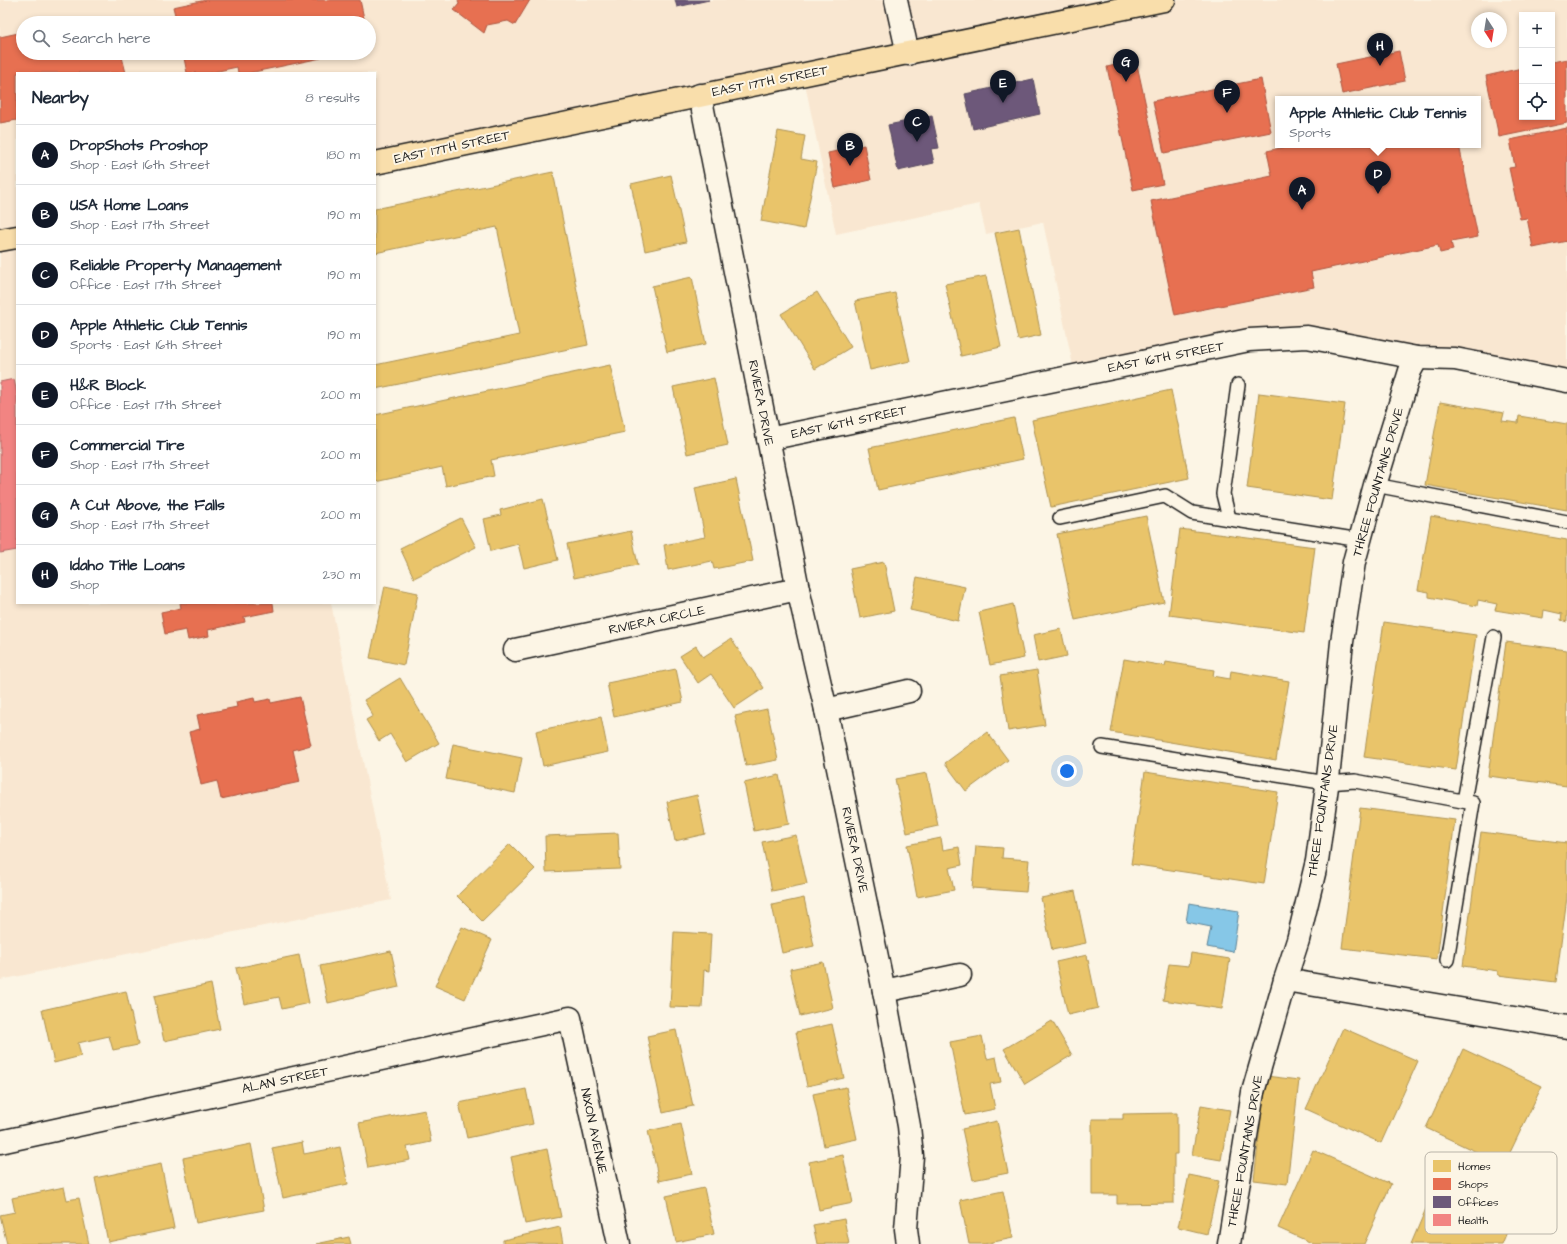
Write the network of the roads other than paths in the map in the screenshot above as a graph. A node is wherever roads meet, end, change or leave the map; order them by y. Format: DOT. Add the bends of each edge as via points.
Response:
graph roads {
  1 [pos="896,0"];
  2 [pos="1164,0"];
  3 [pos="908,54"];
  4 [pos="700,95"];
  5 [pos="376,163"];
  6 [pos="16,237"];
  7 [pos="0,240"];
  8 [pos="1417,358"];
  9 [pos="1567,381"];
  10 [pos="1238,385"];
  11 [pos="768,438"];
  12 [pos="1375,486"];
  13 [pos="1060,518"];
  14 [pos="1229,518"];
  15 [pos="1567,522"];
  16 [pos="1360,540"];
  17 [pos="798,589"];
  18 [pos="1494,637"];
  19 [pos="515,650"];
  20 [pos="909,691"];
  21 [pos="826,710"];
  22 [pos="1102,747"];
  23 [pos="1327,784"];
  24 [pos="1464,801"];
  25 [pos="1448,960"];
  26 [pos="960,975"];
  27 [pos="1285,980"];
  28 [pos="884,991"];
  29 [pos="570,1018"];
  30 [pos="1567,1027"];
  31 [pos="0,1142"];
  32 [pos="619,1244"];
  33 [pos="908,1244"];
  34 [pos="1229,1244"];
  1 -- 3 [label="street"];
  2 -- 3 [label="main road, EAST 17TH STREET"];
  3 -- 4 [label="main road, EAST 17TH STREET"];
  4 -- 5 [label="main road, EAST 17TH STREET"];
  4 -- 11 [label="street, RIVIERA DRIVE"];
  6 -- 7 [label="main road"];
  8 -- 9 [label="street, EAST 16TH STREET" via="1455,359"];
  8 -- 11 [label="street, EAST 16TH STREET" via="1307,337 1249,340"];
  8 -- 12 [label="street, THREE FOUNTAINS DRIVE" via="1410,371"];
  10 -- 14 [label="lane" via="1223,494"];
  11 -- 17 [label="street, RIVIERA DRIVE"];
  12 -- 15 [label="lane"];
  12 -- 16 [label="street, THREE FOUNTAINS DRIVE"];
  13 -- 14 [label="lane" via="1165,496 1192,513"];
  14 -- 16 [label="lane"];
  16 -- 23 [label="street, THREE FOUNTAINS DRIVE" via="1354,562 1342,642"];
  17 -- 19 [label="street, RIVIERA CIRCLE"];
  17 -- 21 [label="street, RIVIERA DRIVE"];
  18 -- 24 [label="lane"];
  20 -- 21 [label="street"];
  21 -- 28 [label="street, RIVIERA DRIVE"];
  22 -- 23 [label="lane"];
  23 -- 24 [label="lane" via="1355,781"];
  23 -- 27 [label="street, THREE FOUNTAINS DRIVE" via="1317,861 1298,940"];
  24 -- 25 [label="lane" via="1473,803"];
  26 -- 28 [label="street"];
  27 -- 30 [label="street"];
  27 -- 34 [label="street, THREE FOUNTAINS DRIVE" via="1253,1092"];
  28 -- 33 [label="street, RIVIERA DRIVE" via="909,1126 912,1156 906,1229"];
  29 -- 31 [label="street, ALAN STREET"];
  29 -- 32 [label="street, NIXON AVENUE"];
}
